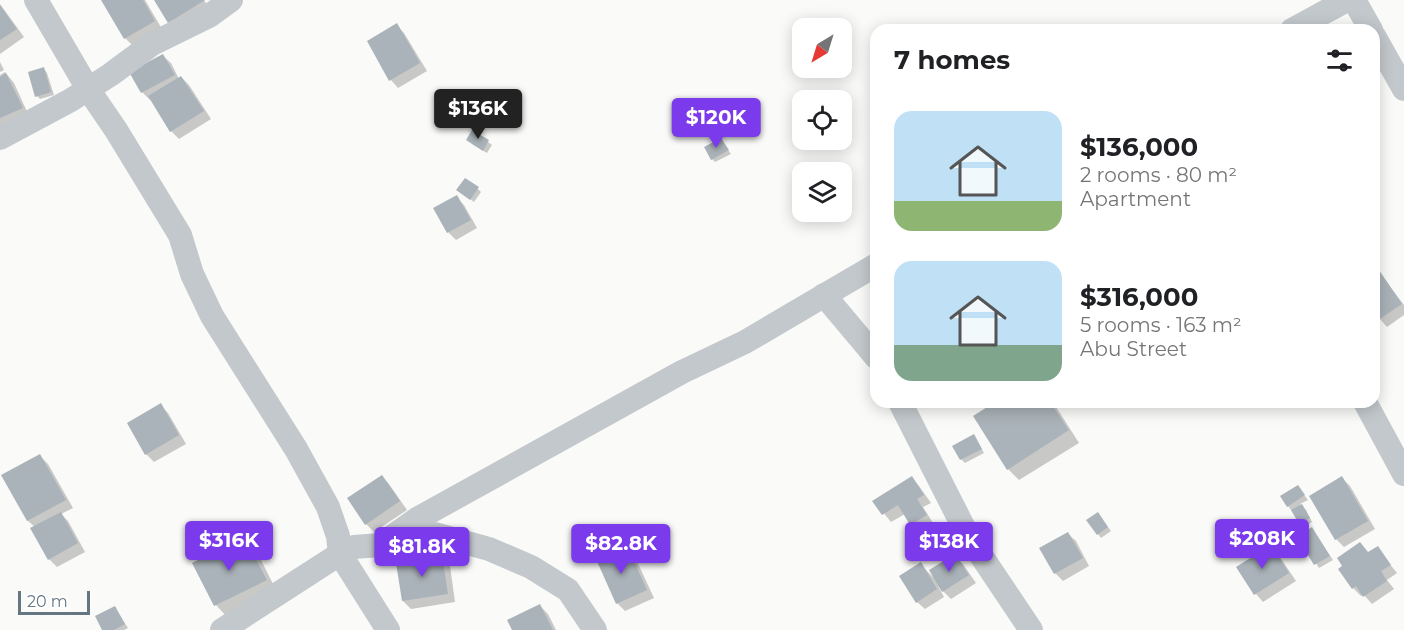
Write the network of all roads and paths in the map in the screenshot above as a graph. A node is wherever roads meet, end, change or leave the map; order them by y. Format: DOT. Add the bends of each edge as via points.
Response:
graph roads {
  1 [pos="36,0"];
  2 [pos="231,0"];
  3 [pos="1347,0"];
  4 [pos="1354,0"];
  5 [pos="1303,24"];
  6 [pos="1368,24"];
  7 [pos="1380,47"];
  8 [pos="88,89"];
  9 [pos="1404,89"];
  10 [pos="0,138"];
  11 [pos="870,268"];
  12 [pos="824,295"];
  13 [pos="870,350"];
  14 [pos="903,408"];
  15 [pos="1368,408"];
  16 [pos="1404,474"];
  17 [pos="380,545"];
  18 [pos="340,554"];
  19 [pos="222,630"];
  20 [pos="388,630"];
  21 [pos="595,630"];
  22 [pos="1031,630"];
  1 -- 8 [label="street"];
  2 -- 8 [label="street" via="209,16 152,44"];
  3 -- 5 [label="street"];
  4 -- 6 [label="street"];
  7 -- 9 [label="street"];
  8 -- 10 [label="street"];
  8 -- 18 [label="street" via="180,235 192,274 212,316 328,507"];
  11 -- 12 [label="street"];
  12 -- 13 [label="street"];
  12 -- 17 [label="street" via="745,342 682,372 417,519"];
  14 -- 22 [label="street" via="968,536"];
  15 -- 16 [label="street"];
  17 -- 18 [label="street" via="354,547"];
  17 -- 21 [label="street" via="435,534 489,549 531,567 568,590"];
  18 -- 19 [label="street"];
  18 -- 20 [label="street"];
}
